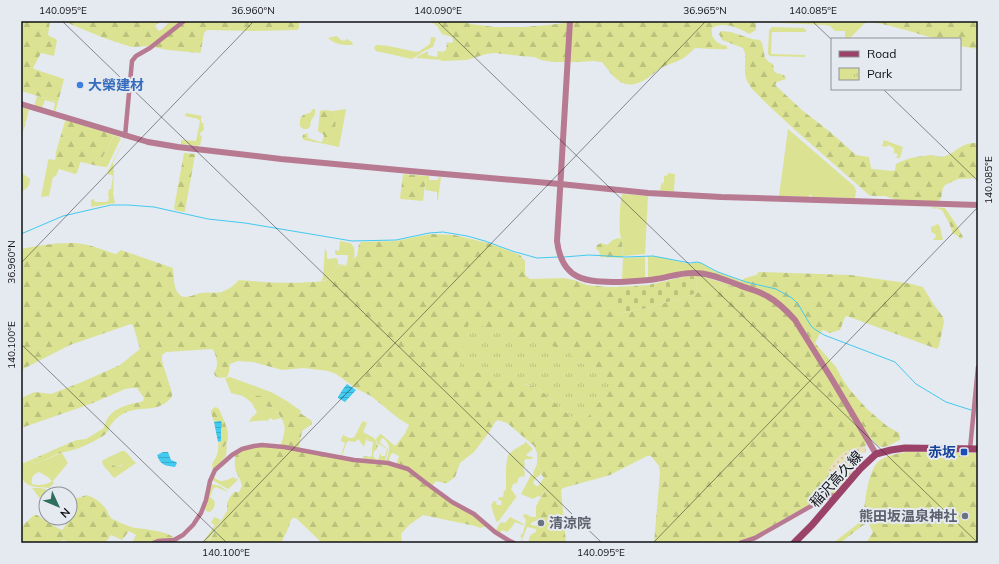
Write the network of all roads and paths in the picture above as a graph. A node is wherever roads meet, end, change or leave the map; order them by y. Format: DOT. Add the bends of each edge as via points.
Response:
graph roads {
  1 [pos="184,21"];
  2 [pos="570,21"];
  3 [pos="21,104"];
  4 [pos="125,136"];
  5 [pos="560,184"];
  6 [pos="978,205"];
  7 [pos="978,367"];
  8 [pos="970,449"];
  9 [pos="978,449"];
  10 [pos="876,454"];
  11 [pos="838,495"];
  12 [pos="153,543"];
  13 [pos="514,543"];
  14 [pos="740,543"];
  15 [pos="794,543"];
  1 -- 4 [label="street" via="132,61"];
  2 -- 5 [label="street"];
  3 -- 4 [label="street"];
  4 -- 5 [label="street" via="161,144 281,159"];
  5 -- 6 [label="street" via="680,195"];
  5 -- 10 [label="street" via="558,249 563,263 573,274 584,279 604,282 647,281 688,273 703,273 767,296 783,307 795,320"];
  7 -- 8 [label="street"];
  8 -- 9 [label="main road, 稲沢高久線"];
  8 -- 10 [label="main road, 稲沢高久線" via="905,448"];
  10 -- 11 [label="main road, 稲沢高久線"];
  11 -- 14 [label="street" via="830,496 755,538"];
  11 -- 15 [label="main road, 稲沢高久線"];
  12 -- 13 [label="street" via="174,540 183,535 201,513 215,470 242,449 262,445 388,463 408,469"];
}
